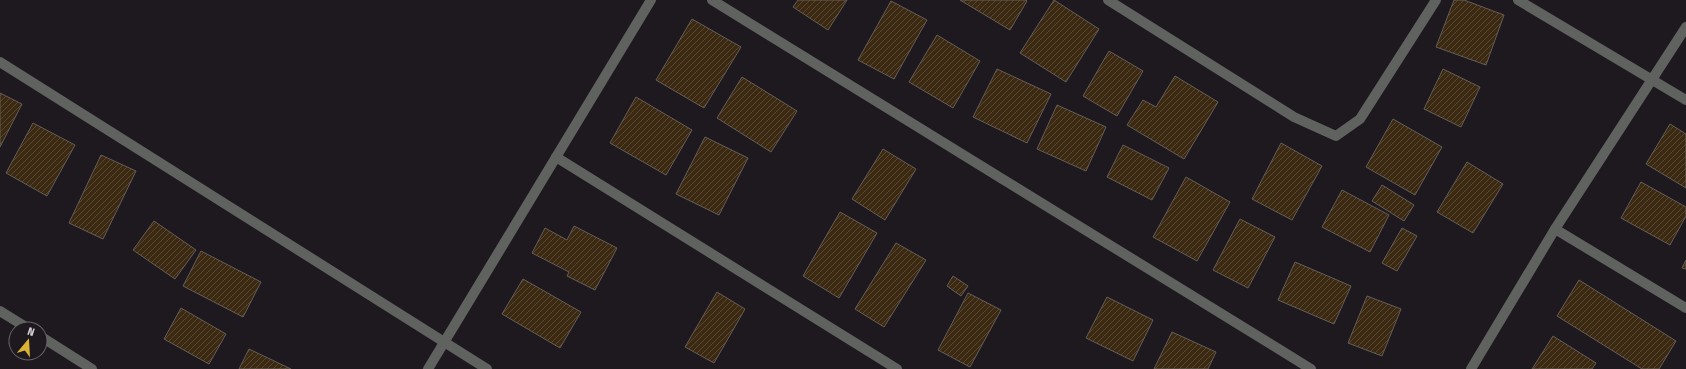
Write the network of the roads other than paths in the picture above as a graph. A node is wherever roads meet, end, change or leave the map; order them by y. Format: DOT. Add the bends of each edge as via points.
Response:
graph roads {
  1 [pos="651,0"];
  2 [pos="712,0"];
  3 [pos="1108,0"];
  4 [pos="1436,0"];
  5 [pos="1518,0"];
  6 [pos="1686,27"];
  7 [pos="0,62"];
  8 [pos="1652,79"];
  9 [pos="1686,100"];
  10 [pos="556,157"];
  11 [pos="1555,229"];
  12 [pos="1686,308"];
  13 [pos="0,311"];
  14 [pos="16,321"];
  15 [pos="48,341"];
  16 [pos="444,342"];
  17 [pos="92,369"];
  18 [pos="428,369"];
  19 [pos="487,369"];
  20 [pos="897,369"];
  21 [pos="1311,369"];
  22 [pos="1471,369"];
  1 -- 10 [label="street"];
  2 -- 21 [label="street"];
  3 -- 4 [label="street" via="1294,117 1336,136 1360,119"];
  5 -- 8 [label="street"];
  6 -- 8 [label="street"];
  7 -- 16 [label="street"];
  8 -- 9 [label="street"];
  8 -- 11 [label="street"];
  10 -- 16 [label="street"];
  10 -- 20 [label="street"];
  11 -- 12 [label="street"];
  11 -- 22 [label="street"];
  13 -- 14 [label="street"];
  15 -- 17 [label="street"];
  16 -- 18 [label="street"];
  16 -- 19 [label="street"];
}
